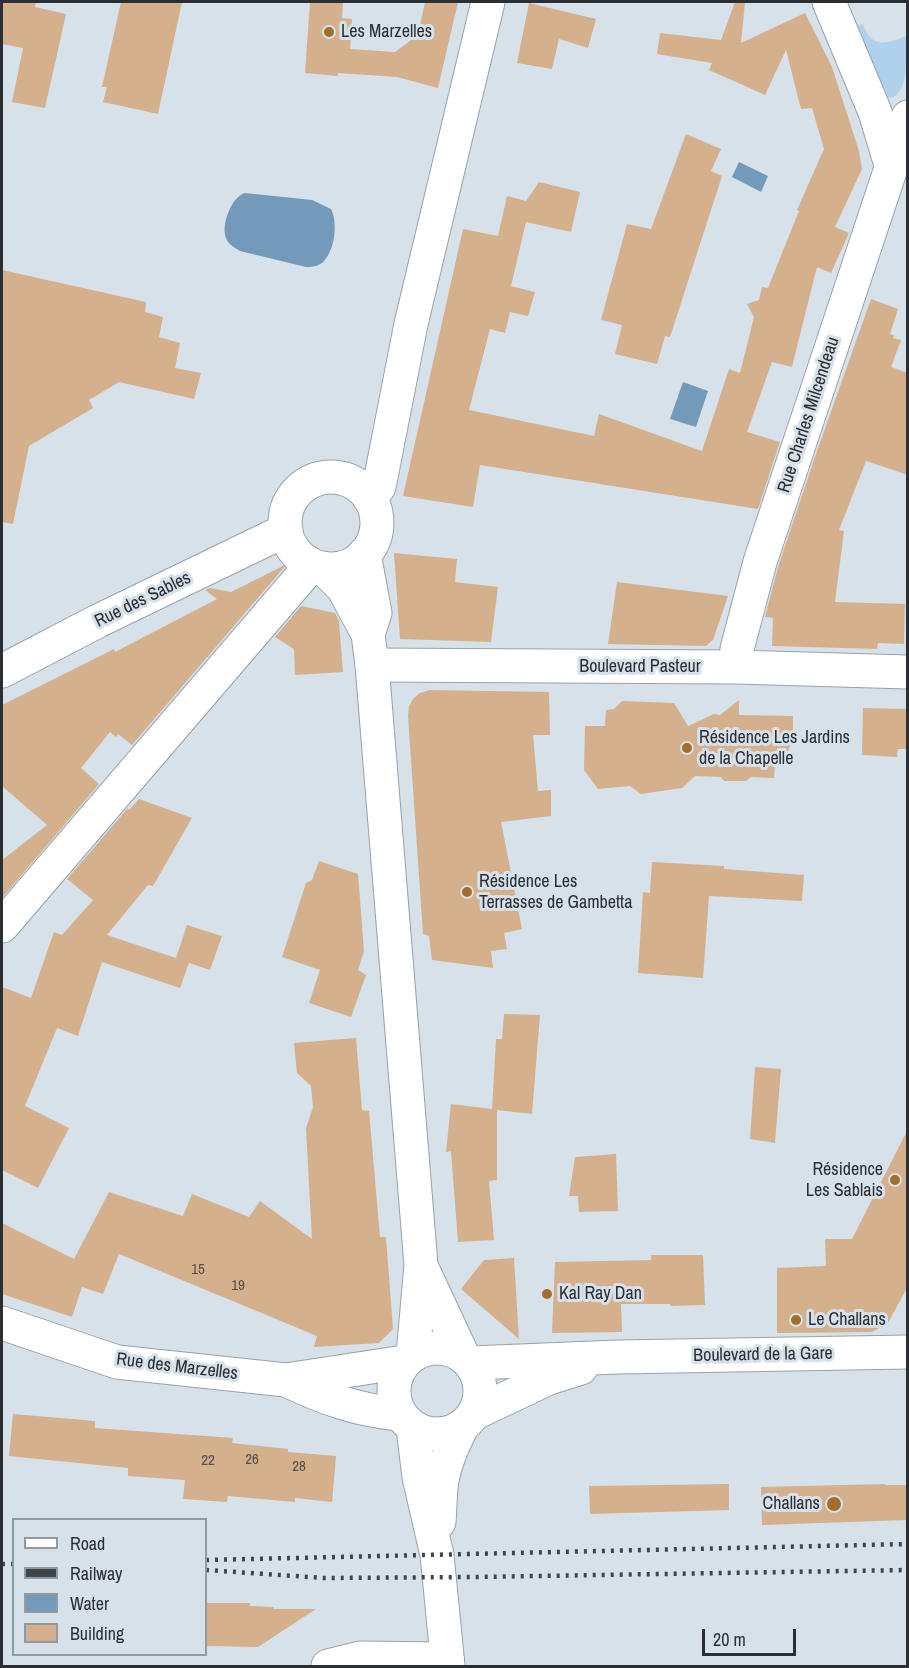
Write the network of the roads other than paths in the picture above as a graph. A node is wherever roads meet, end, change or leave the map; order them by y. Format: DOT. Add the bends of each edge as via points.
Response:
graph roads {
  1 [pos="488,2"];
  2 [pos="829,2"];
  3 [pos="908,117"];
  4 [pos="891,165"];
  5 [pos="369,498"];
  6 [pos="286,530"];
  7 [pos="364,554"];
  8 [pos="316,566"];
  9 [pos="370,650"];
  10 [pos="736,667"];
  11 [pos="2,671"];
  12 [pos="908,672"];
  13 [pos="2,927"];
  14 [pos="421,1265"];
  15 [pos="2,1323"];
  16 [pos="908,1352"];
  17 [pos="618,1357"];
  18 [pos="409,1358"];
  19 [pos="467,1359"];
  20 [pos="286,1380"];
  21 [pos="468,1420"];
  22 [pos="407,1421"];
  23 [pos="436,1544"];
  24 [pos="447,1663"];
  25 [pos="328,1666"];
  1 -- 5 [label="street" via="411,324 379,487"];
  2 -- 4 [label="street" via="875,112"];
  3 -- 4 [label="street, Rue Charles Milcendeau"];
  4 -- 10 [label="street, Rue Charles Milcendeau" via="760,562 737,649"];
  5 -- 6 [label="street" via="345,480 314,480 291,500"];
  5 -- 7 [label="street" via="376,527 373,542"];
  6 -- 8 [label="street" via="300,557"];
  6 -- 11 [label="street, Rue des Sables"];
  7 -- 8 [label="street" via="352,564 338,568"];
  7 -- 9 [label="street" via="375,613"];
  8 -- 9 [label="street" via="343,588"];
  8 -- 13 [label="street" via="302,576"];
  9 -- 10 [label="street, Boulevard Pasteur"];
  9 -- 14 [label="street"];
  10 -- 12 [label="street, Boulevard Pasteur"];
  14 -- 18 [label="street"];
  14 -- 19 [label="street"];
  15 -- 20 [label="street, Rue des Marzelles" via="117,1362"];
  16 -- 17 [label="street, Boulevard de la Gare"];
  17 -- 19 [label="street, Boulevard de la Gare"];
  17 -- 21 [label="street, Boulevard de la Gare" via="549,1378"];
  18 -- 19 [label="street" via="438,1347"];
  18 -- 20 [label="street, Rue des Marzelles"];
  18 -- 22 [label="street" via="397,1374 393,1388 395,1401"];
  19 -- 21 [label="street" via="481,1387 480,1401"];
  20 -- 22 [label="street, Rue des Marzelles" via="323,1397"];
  21 -- 22 [label="street" via="450,1433 437,1435 425,1433"];
  21 -- 23 [label="street" via="452,1446 441,1486"];
  22 -- 23 [label="street"];
  23 -- 24 [label="street"];
  24 -- 25 [label="street" via="360,1658"];
}
